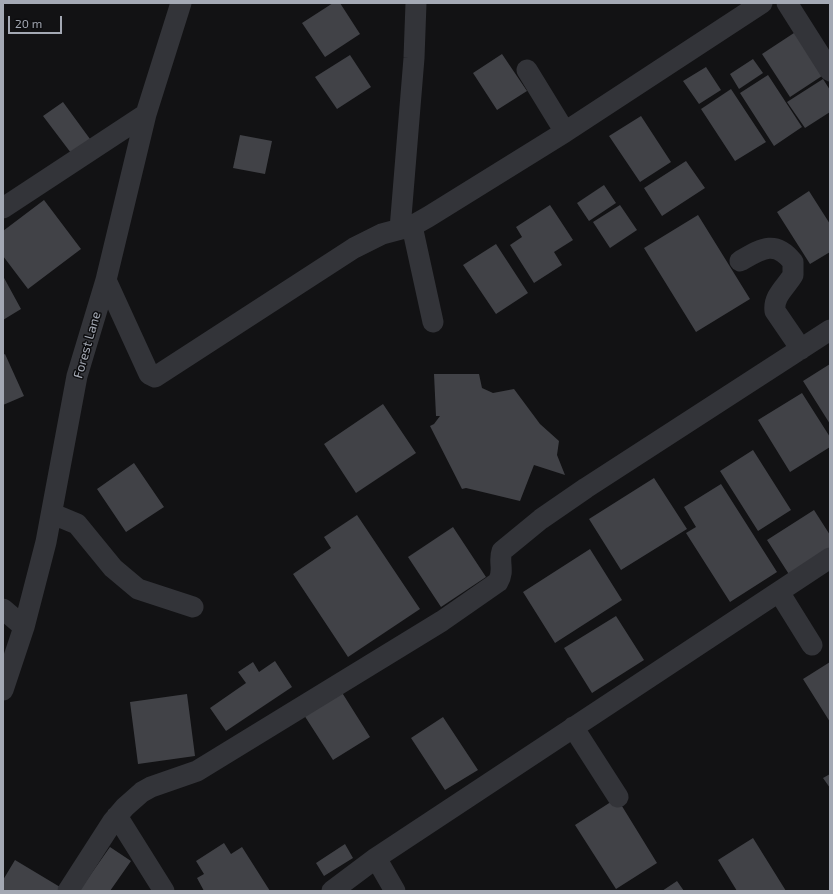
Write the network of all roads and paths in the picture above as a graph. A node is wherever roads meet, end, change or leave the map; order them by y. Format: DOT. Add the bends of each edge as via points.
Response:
graph roads {
  1 [pos="181,3"];
  2 [pos="416,3"];
  3 [pos="762,3"];
  4 [pos="787,3"];
  5 [pos="527,70"];
  6 [pos="830,71"];
  7 [pos="146,114"];
  8 [pos="565,132"];
  9 [pos="3,208"];
  10 [pos="406,227"];
  11 [pos="740,261"];
  12 [pos="106,280"];
  13 [pos="433,322"];
  14 [pos="830,330"];
  15 [pos="801,349"];
  16 [pos="53,514"];
  17 [pos="829,562"];
  18 [pos="779,592"];
  19 [pos="193,608"];
  20 [pos="3,609"];
  21 [pos="24,627"];
  22 [pos="812,645"];
  23 [pos="3,690"];
  24 [pos="573,727"];
  25 [pos="618,797"];
  26 [pos="117,816"];
  27 [pos="376,858"];
  28 [pos="68,891"];
  29 [pos="164,891"];
  30 [pos="332,891"];
  31 [pos="395,891"];
  1 -- 7 [label="street, Forest Lane"];
  2 -- 10 [label="street"];
  3 -- 8 [label="street"];
  4 -- 6 [label="street"];
  5 -- 8 [label="street"];
  7 -- 9 [label="street"];
  7 -- 12 [label="street, Forest Lane"];
  8 -- 10 [label="street"];
  10 -- 12 [label="street" via="372,238 335,259 155,377 149,374"];
  10 -- 13 [label="street"];
  11 -- 15 [label="street" via="758,251 773,248 781,250 793,262 794,275 776,298 774,305 777,315"];
  12 -- 16 [label="street, Forest Lane" via="77,376"];
  14 -- 15 [label="street"];
  15 -- 26 [label="street" via="541,519 502,551 502,576 486,591 442,621 197,771 142,792"];
  16 -- 19 [label="street" via="77,524 113,568 138,589"];
  16 -- 21 [label="street, Forest Lane"];
  17 -- 18 [label="street"];
  18 -- 22 [label="street"];
  18 -- 24 [label="street"];
  20 -- 21 [label="street"];
  21 -- 23 [label="street, Forest Lane"];
  24 -- 25 [label="street"];
  24 -- 27 [label="street"];
  26 -- 28 [label="street"];
  26 -- 29 [label="street"];
  27 -- 30 [label="street"];
  27 -- 31 [label="street"];
}
